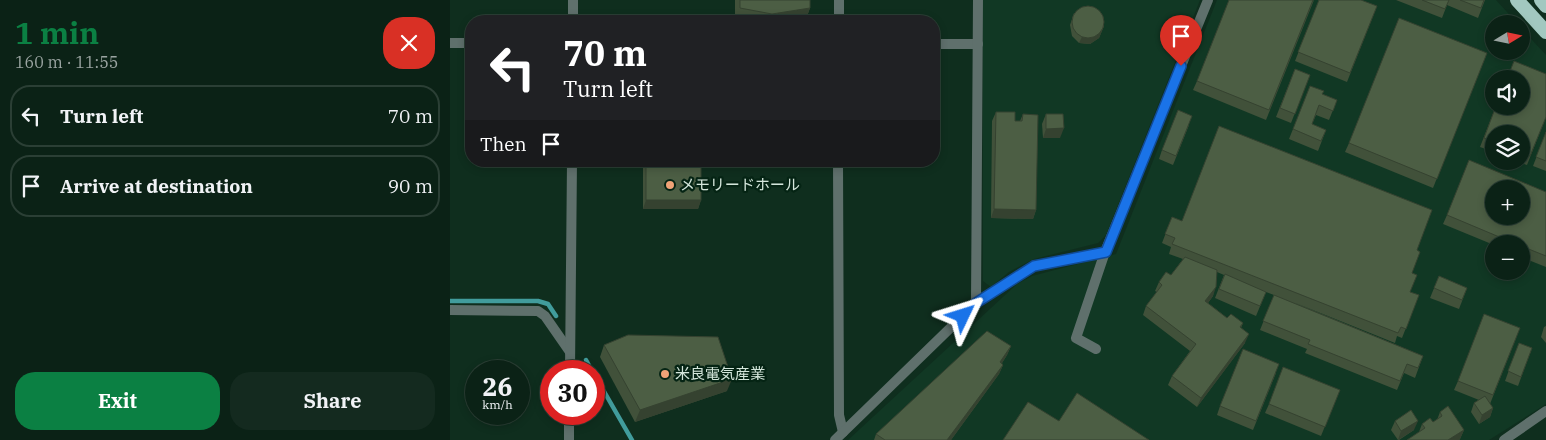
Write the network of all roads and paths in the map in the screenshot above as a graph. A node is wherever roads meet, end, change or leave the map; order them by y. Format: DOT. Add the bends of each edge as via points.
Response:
graph roads {
  1 [pos="573,0"];
  2 [pos="839,0"];
  3 [pos="978,0"];
  4 [pos="1208,0"];
  5 [pos="1517,0"];
  6 [pos="1541,0"];
  7 [pos="1546,6"];
  8 [pos="573,15"];
  9 [pos="839,15"];
  10 [pos="1546,32"];
  11 [pos="450,43"];
  12 [pos="465,43"];
  13 [pos="940,44"];
  14 [pos="978,44"];
  15 [pos="572,167"];
  16 [pos="838,167"];
  17 [pos="1106,252"];
  18 [pos="976,303"];
  19 [pos="450,310"];
  20 [pos="1096,349"];
  21 [pos="570,352"];
  22 [pos="570,360"];
  23 [pos="1546,412"];
  24 [pos="569,425"];
  25 [pos="843,432"];
  26 [pos="569,440"];
  27 [pos="835,440"];
  28 [pos="1504,440"];
  1 -- 8 [label="street"];
  2 -- 9 [label="street"];
  3 -- 14 [label="street"];
  4 -- 17 [label="street"];
  5 -- 10 [label="highway"];
  6 -- 7 [label="highway"];
  11 -- 12 [label="street"];
  13 -- 14 [label="street"];
  14 -- 18 [label="street"];
  15 -- 21 [label="street"];
  16 -- 25 [label="street" via="839,415"];
  17 -- 18 [label="street" via="1034,266"];
  17 -- 20 [label="street" via="1076,338"];
  18 -- 25 [label="street"];
  19 -- 21 [label="street" via="538,310"];
  21 -- 22 [label="street"];
  23 -- 28 [label="street"];
  24 -- 26 [label="street"];
  25 -- 27 [label="street"];
}
